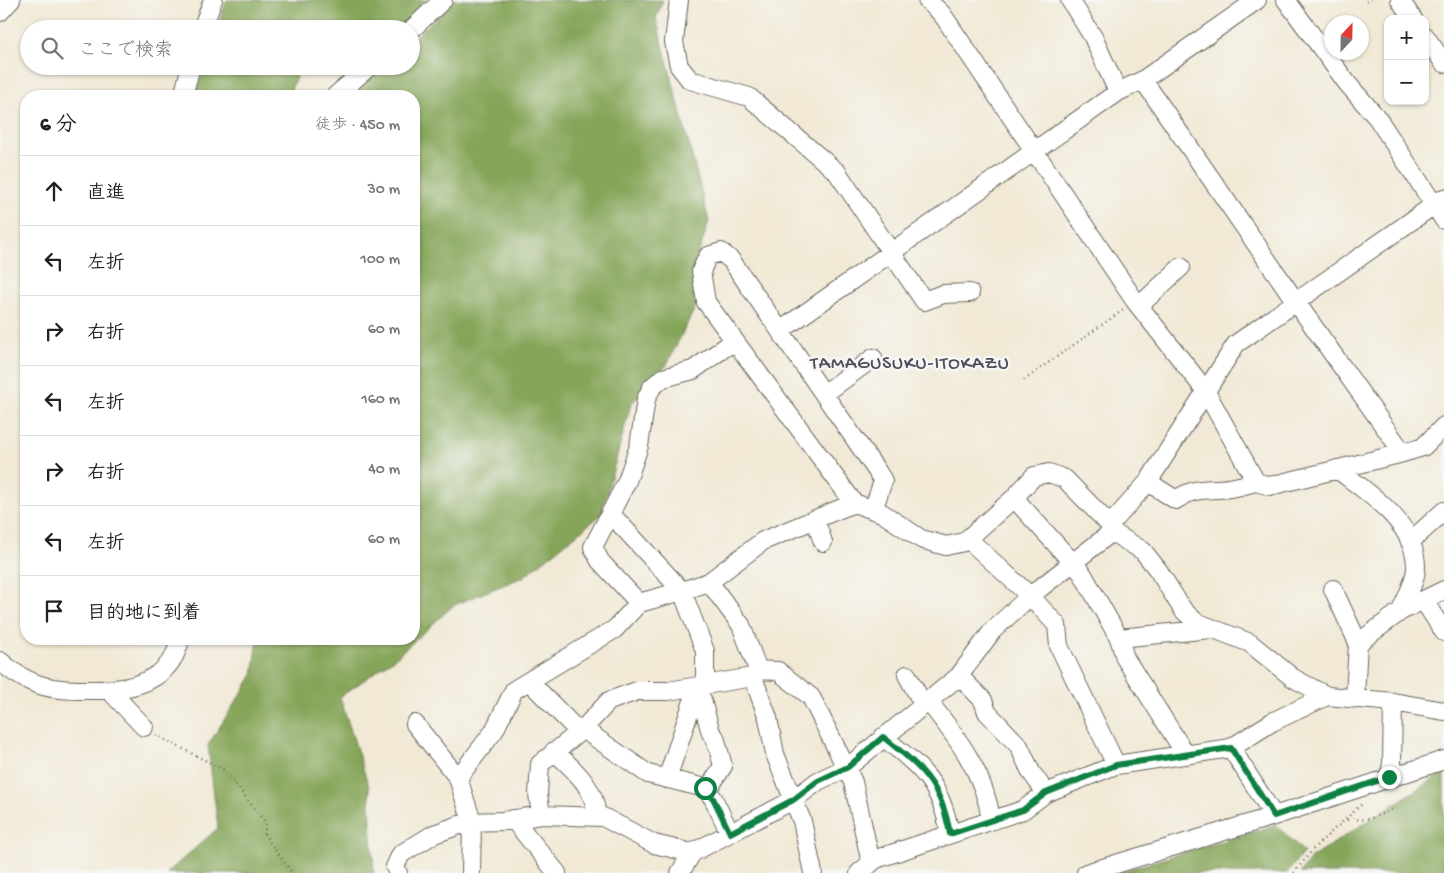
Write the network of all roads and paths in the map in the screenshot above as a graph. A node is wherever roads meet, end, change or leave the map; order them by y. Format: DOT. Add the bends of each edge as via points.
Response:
graph roads {
  1 [pos="11,0"];
  2 [pos="214,0"];
  3 [pos="444,0"];
  4 [pos="679,0"];
  5 [pos="927,0"];
  6 [pos="1070,0"];
  7 [pos="1258,0"];
  8 [pos="1286,0"];
  9 [pos="1370,0"];
  10 [pos="1400,0"];
  11 [pos="1366,2"];
  12 [pos="0,12"];
  13 [pos="1410,15"];
  14 [pos="206,20"];
  15 [pos="420,22"];
  16 [pos="1429,42"];
  17 [pos="1444,63"];
  18 [pos="189,75"];
  19 [pos="360,75"];
  20 [pos="1143,80"];
  21 [pos="185,90"];
  22 [pos="342,90"];
  23 [pos="1118,92"];
  24 [pos="1034,153"];
  25 [pos="1439,202"];
  26 [pos="1444,220"];
  27 [pos="892,252"];
  28 [pos="1181,267"];
  29 [pos="970,293"];
  30 [pos="1296,302"];
  31 [pos="1137,304"];
  32 [pos="780,331"];
  33 [pos="734,341"];
  34 [pos="873,358"];
  35 [pos="1024,380"];
  36 [pos="1205,390"];
  37 [pos="824,394"];
  38 [pos="1444,426"];
  39 [pos="1403,453"];
  40 [pos="1337,469"];
  41 [pos="1148,482"];
  42 [pos="1256,482"];
  43 [pos="1014,498"];
  44 [pos="854,503"];
  45 [pos="873,510"];
  46 [pos="1444,511"];
  47 [pos="610,513"];
  48 [pos="815,519"];
  49 [pos="1111,529"];
  50 [pos="968,539"];
  51 [pos="823,542"];
  52 [pos="1410,542"];
  53 [pos="1074,563"];
  54 [pos="709,582"];
  55 [pos="1333,589"];
  56 [pos="1444,590"];
  57 [pos="682,591"];
  58 [pos="1030,596"];
  59 [pos="1424,601"];
  60 [pos="639,603"];
  61 [pos="1401,611"];
  62 [pos="1212,629"];
  63 [pos="1444,632"];
  64 [pos="1119,638"];
  65 [pos="1358,643"];
  66 [pos="178,645"];
  67 [pos="0,661"];
  68 [pos="756,673"];
  69 [pos="907,675"];
  70 [pos="959,676"];
  71 [pos="529,681"];
  72 [pos="702,686"];
  73 [pos="110,691"];
  74 [pos="1327,696"];
  75 [pos="1355,697"];
  76 [pos="1394,702"];
  77 [pos="926,703"];
  78 [pos="1444,711"];
  79 [pos="415,724"];
  80 [pos="144,727"];
  81 [pos="581,731"];
  82 [pos="883,737"];
  83 [pos="1231,748"];
  84 [pos="554,750"];
  85 [pos="1186,755"];
  86 [pos="1444,760"];
  87 [pos="1116,765"];
  88 [pos="848,767"];
  89 [pos="1389,777"];
  90 [pos="458,778"];
  91 [pos="667,778"];
  92 [pos="707,791"];
  93 [pos="1046,793"];
  94 [pos="793,800"];
  95 [pos="1364,802"];
  96 [pos="1394,808"];
  97 [pos="540,814"];
  98 [pos="596,816"];
  99 [pos="1274,816"];
  100 [pos="513,819"];
  101 [pos="991,820"];
  102 [pos="1346,820"];
  103 [pos="472,822"];
  104 [pos="730,833"];
  105 [pos="950,834"];
  106 [pos="692,854"];
  107 [pos="865,868"];
  108 [pos="292,873"];
  109 [pos="398,873"];
  110 [pos="472,873"];
  111 [pos="557,873"];
  112 [pos="680,873"];
  113 [pos="813,873"];
  114 [pos="1086,873"];
  115 [pos="1294,873"];
  1 -- 12 [label="street"];
  2 -- 14 [label="street"];
  3 -- 15 [label="street"];
  4 -- 27 [label="street" via="674,42 679,66 690,80 749,97 838,172"];
  5 -- 24 [label="street" via="942,14"];
  6 -- 23 [label="street" via="1093,37"];
  7 -- 20 [label="street"];
  8 -- 25 [label="street"];
  9 -- 11 [label="path"];
  10 -- 13 [label="street"];
  16 -- 17 [label="street"];
  18 -- 21 [label="street"];
  19 -- 22 [label="street"];
  20 -- 23 [label="street"];
  20 -- 30 [label="street"];
  23 -- 24 [label="street"];
  24 -- 27 [label="street"];
  24 -- 31 [label="street"];
  25 -- 26 [label="street"];
  25 -- 30 [label="street"];
  27 -- 29 [label="street" via="924,302 942,294"];
  27 -- 32 [label="street"];
  28 -- 31 [label="street"];
  30 -- 36 [label="street" via="1236,344"];
  30 -- 39 [label="street"];
  31 -- 35 [label="path"];
  31 -- 36 [label="street"];
  32 -- 33 [label="street" via="731,260 721,252 708,256 700,271 706,302"];
  32 -- 37 [label="street"];
  33 -- 44 [label="street"];
  33 -- 47 [label="street" via="693,370 663,378 652,387 646,399 639,446 627,481"];
  34 -- 37 [label="street"];
  36 -- 41 [label="street"];
  36 -- 42 [label="street"];
  37 -- 45 [label="street" via="883,482"];
  38 -- 39 [label="street" via="1423,447"];
  39 -- 40 [label="street"];
  40 -- 42 [label="street" via="1270,486"];
  40 -- 52 [label="street" via="1396,519"];
  41 -- 42 [label="street" via="1176,500 1186,493 1208,488"];
  41 -- 49 [label="street"];
  43 -- 49 [label="street" via="1034,476 1049,473 1065,479"];
  43 -- 50 [label="street"];
  43 -- 53 [label="street"];
  44 -- 45 [label="street"];
  44 -- 48 [label="street"];
  45 -- 50 [label="street" via="921,539 946,546"];
  46 -- 52 [label="street"];
  47 -- 57 [label="street"];
  47 -- 60 [label="street" via="593,547 600,561"];
  48 -- 51 [label="street"];
  48 -- 54 [label="street" via="763,541"];
  49 -- 53 [label="street"];
  49 -- 62 [label="street" via="1143,551 1183,610 1196,622"];
  50 -- 58 [label="street"];
  52 -- 61 [label="street" via="1416,569"];
  53 -- 58 [label="street"];
  53 -- 64 [label="street"];
  54 -- 57 [label="street"];
  54 -- 68 [label="street" via="741,625"];
  55 -- 65 [label="street"];
  56 -- 59 [label="street"];
  57 -- 60 [label="street"];
  57 -- 72 [label="street" via="705,651"];
  58 -- 70 [label="street" via="993,630"];
  58 -- 87 [label="street" via="1057,626 1059,646"];
  59 -- 61 [label="street"];
  59 -- 63 [label="street"];
  60 -- 71 [label="street" via="615,629"];
  61 -- 65 [label="street"];
  62 -- 64 [label="street"];
  62 -- 74 [label="street" via="1250,643 1293,678"];
  64 -- 85 [label="street" via="1125,658"];
  65 -- 75 [label="street"];
  66 -- 73 [label="street" via="176,654 155,677 143,684"];
  67 -- 73 [label="street" via="33,683 65,690"];
  68 -- 72 [label="street"];
  68 -- 88 [label="street" via="778,671 811,697"];
  68 -- 94 [label="street" via="776,754"];
  69 -- 77 [label="street"];
  70 -- 77 [label="street"];
  70 -- 93 [label="street" via="983,700 987,712 1019,746 1031,772"];
  71 -- 81 [label="street"];
  71 -- 90 [label="street" via="514,690 494,731"];
  72 -- 81 [label="street" via="637,691 609,701"];
  72 -- 91 [label="street"];
  72 -- 92 [label="street" via="711,733 723,766"];
  73 -- 80 [label="street"];
  74 -- 75 [label="street"];
  74 -- 83 [label="street" via="1272,722"];
  75 -- 76 [label="street"];
  76 -- 78 [label="street"];
  76 -- 89 [label="street"];
  77 -- 82 [label="street"];
  77 -- 101 [label="street" via="956,736 981,780"];
  79 -- 90 [label="street"];
  80 -- 108 [label="path" via="161,739 224,770 266,823 264,834"];
  81 -- 84 [label="street"];
  81 -- 91 [label="street" via="648,774"];
  82 -- 88 [label="street"];
  82 -- 105 [label="street" via="932,780 946,812"];
  83 -- 85 [label="street"];
  83 -- 99 [label="street"];
  84 -- 97 [label="street" via="540,764"];
  84 -- 98 [label="street" via="582,778 596,805"];
  85 -- 87 [label="street"];
  86 -- 89 [label="street"];
  87 -- 93 [label="street"];
  88 -- 94 [label="street" via="818,781"];
  88 -- 107 [label="street" via="859,800"];
  89 -- 99 [label="street"];
  90 -- 103 [label="street"];
  91 -- 92 [label="street"];
  92 -- 104 [label="street"];
  93 -- 101 [label="street" via="1023,810"];
  94 -- 104 [label="street"];
  94 -- 113 [label="street" via="802,821"];
  95 -- 102 [label="path"];
  96 -- 102 [label="path" via="1369,819"];
  97 -- 98 [label="street"];
  97 -- 100 [label="street"];
  98 -- 106 [label="street" via="654,844"];
  99 -- 114 [label="street"];
  100 -- 103 [label="street"];
  100 -- 111 [label="street"];
  101 -- 105 [label="street"];
  102 -- 115 [label="path" via="1315,847"];
  103 -- 109 [label="street" via="434,834 400,854 395,867"];
  103 -- 110 [label="street"];
  104 -- 106 [label="street"];
  105 -- 107 [label="street" via="876,859"];
  106 -- 112 [label="street"];
}
